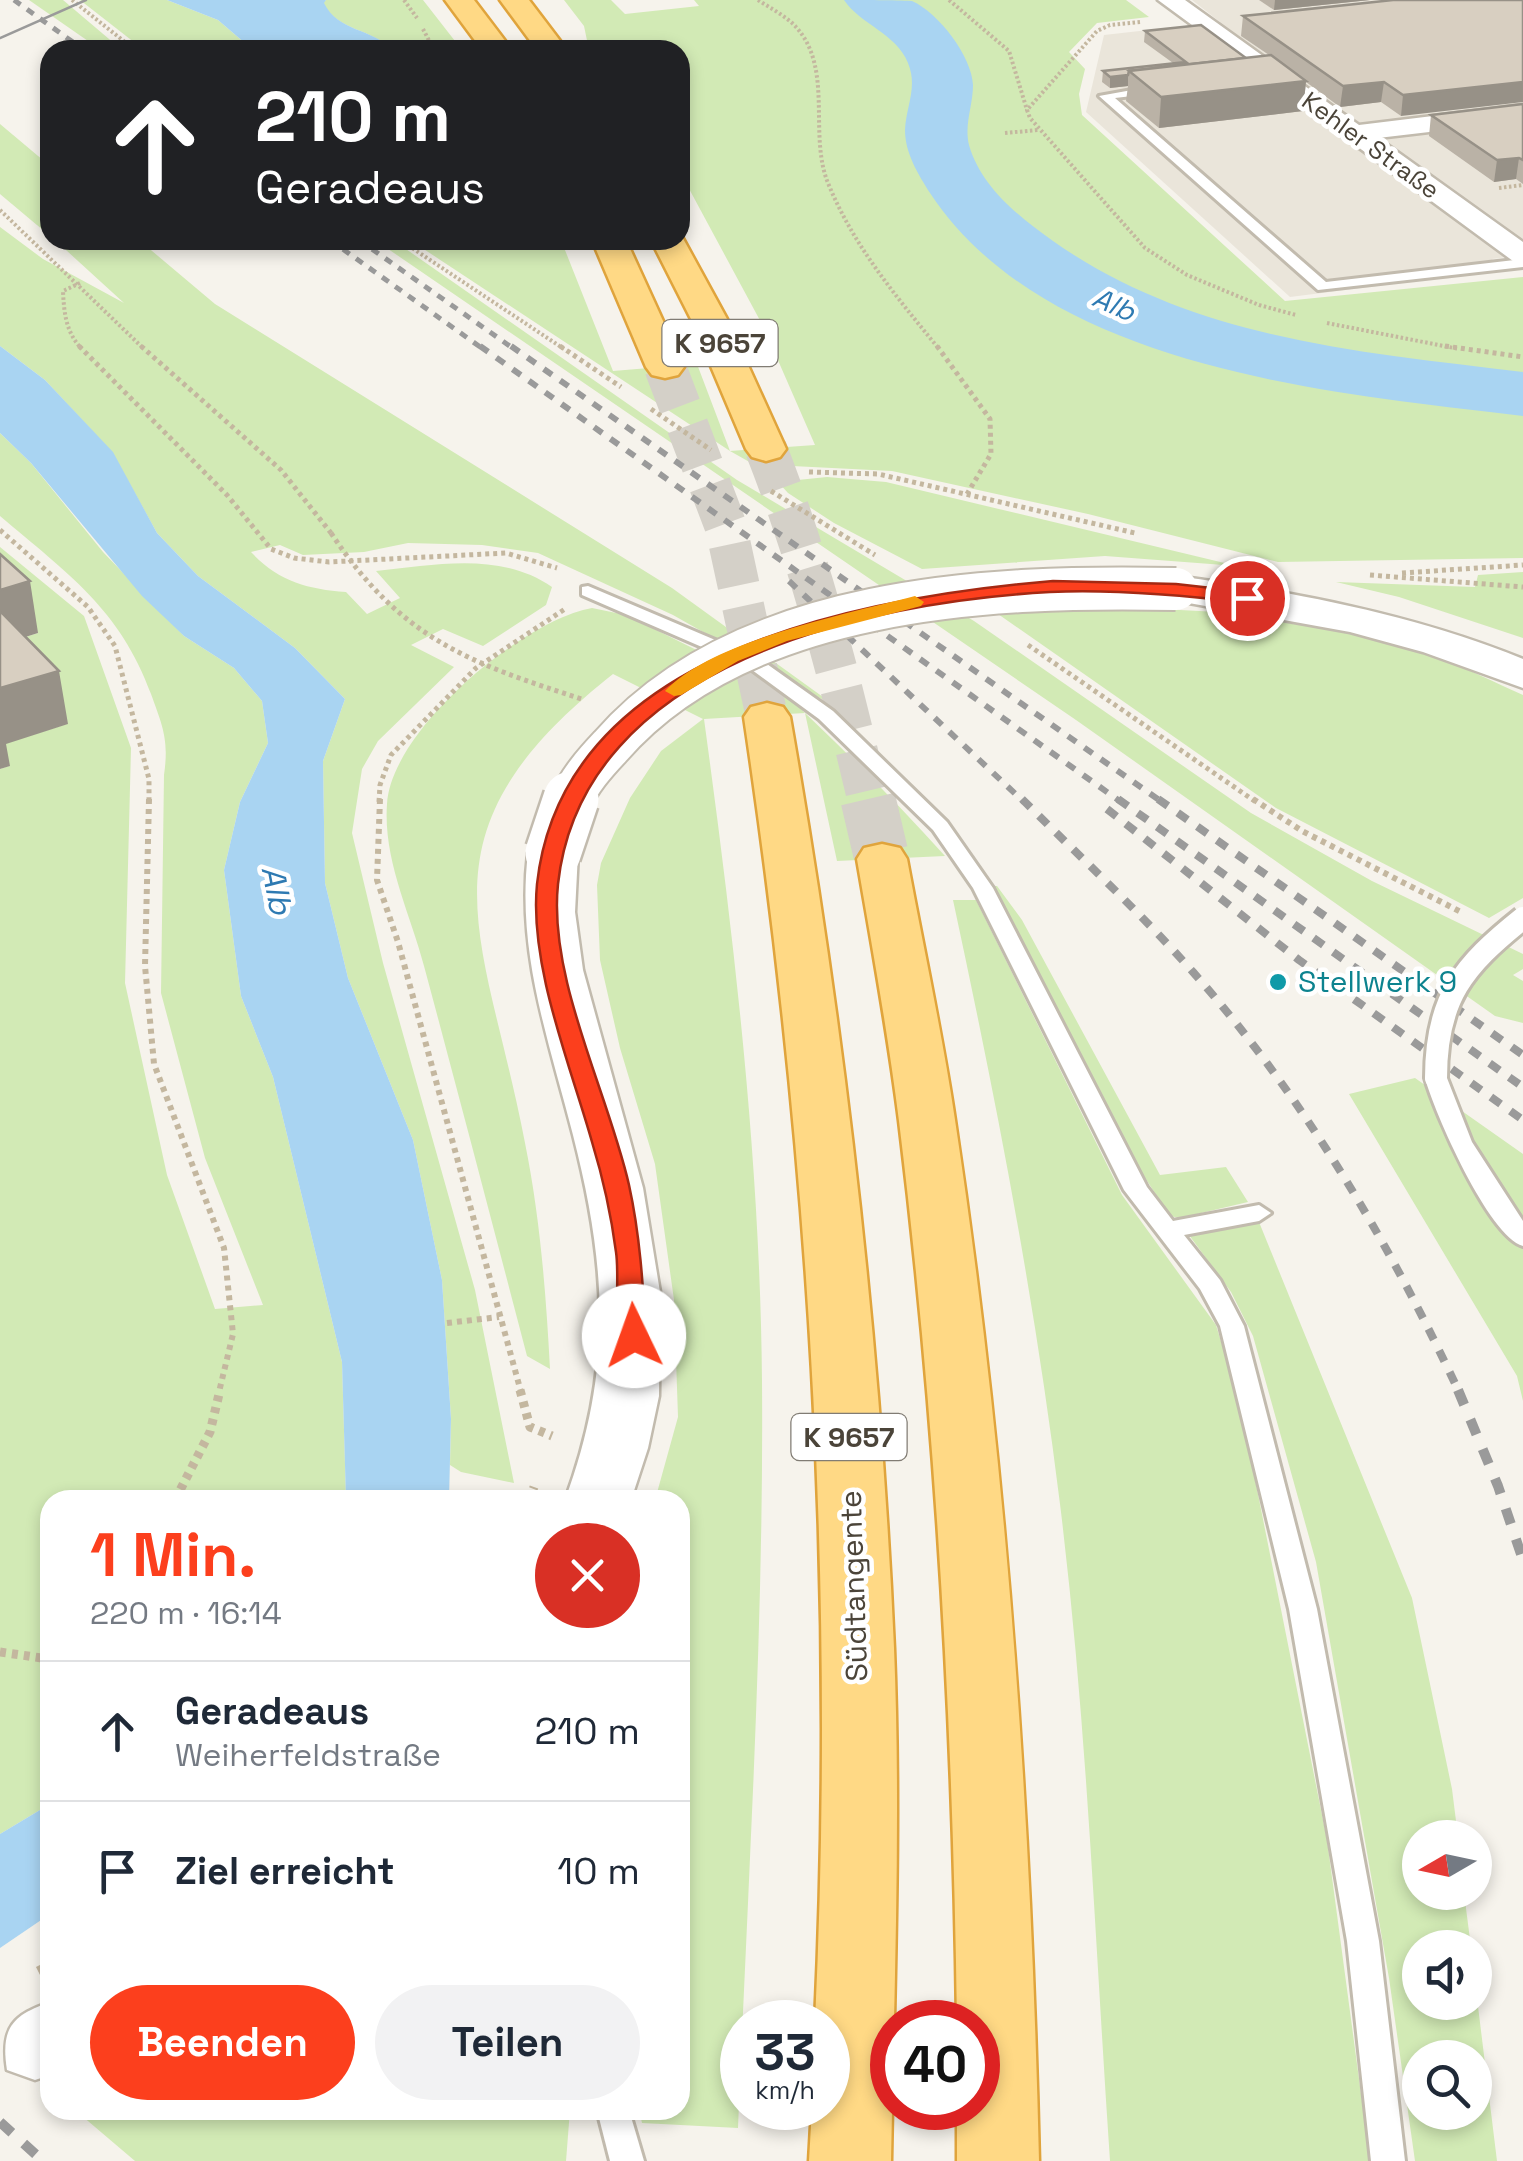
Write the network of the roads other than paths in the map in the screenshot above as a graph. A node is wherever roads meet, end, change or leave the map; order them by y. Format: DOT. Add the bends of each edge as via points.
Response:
graph roads {
  1 [pos="459,0"];
  2 [pos="514,0"];
  3 [pos="1170,0"];
  4 [pos="1246,24"];
  5 [pos="1208,28"];
  6 [pos="490,40"];
  7 [pos="544,40"];
  8 [pos="1162,90"];
  9 [pos="1523,113"];
  10 [pos="1353,132"];
  11 [pos="613,250"];
  12 [pos="673,250"];
  13 [pos="1523,255"];
  14 [pos="1523,263"];
  15 [pos="666,367"];
  16 [pos="766,448"];
  17 [pos="588,591"];
  18 [pos="1523,675"];
  19 [pos="767,717"];
  20 [pos="882,859"];
  21 [pos="1523,918"];
  22 [pos="1259,1212"];
  23 [pos="1168,1230"];
  24 [pos="1523,1238"];
  25 [pos="606,1482"];
  26 [pos="616,2120"];
  27 [pos="627,2161"];
  28 [pos="850,2161"];
  29 [pos="998,2161"];
  30 [pos="1388,2161"];
  1 -- 6 [label="highway"];
  2 -- 7 [label="highway"];
  3 -- 5 [label="street, Kehler Straße"];
  4 -- 5 [label="street"];
  5 -- 10 [label="street, Kehler Straße" via="1266,78"];
  8 -- 14 [label="lane" via="1105,96 1323,287"];
  9 -- 10 [label="street"];
  10 -- 13 [label="street, Kehler Straße"];
  11 -- 15 [label="highway, K 9657"];
  12 -- 16 [label="highway, K 9657"];
  17 -- 23 [label="lane" via="754,664 826,715 940,826 983,888 1136,1190"];
  18 -- 25 [label="street, bridge" via="1376,624 1288,604 1176,589 1053,586 964,594 817,624 748,650 661,700 606,748 565,810 548,884 554,964 616,1183 629,1255 634,1336 628,1403"];
  19 -- 28 [label="highway, Südtangente / K 9657" via="806,974 847,1404 859,1651"];
  20 -- 29 [label="highway" via="926,1116 968,1496 998,1965"];
  21 -- 24 [label="lane, bridge" via="1458,977 1434,1044 1436,1078 1455,1136"];
  22 -- 23 [label="lane"];
  23 -- 30 [label="lane" via="1232,1326 1303,1609 1364,1942"];
  26 -- 27 [label="lane"];
}
